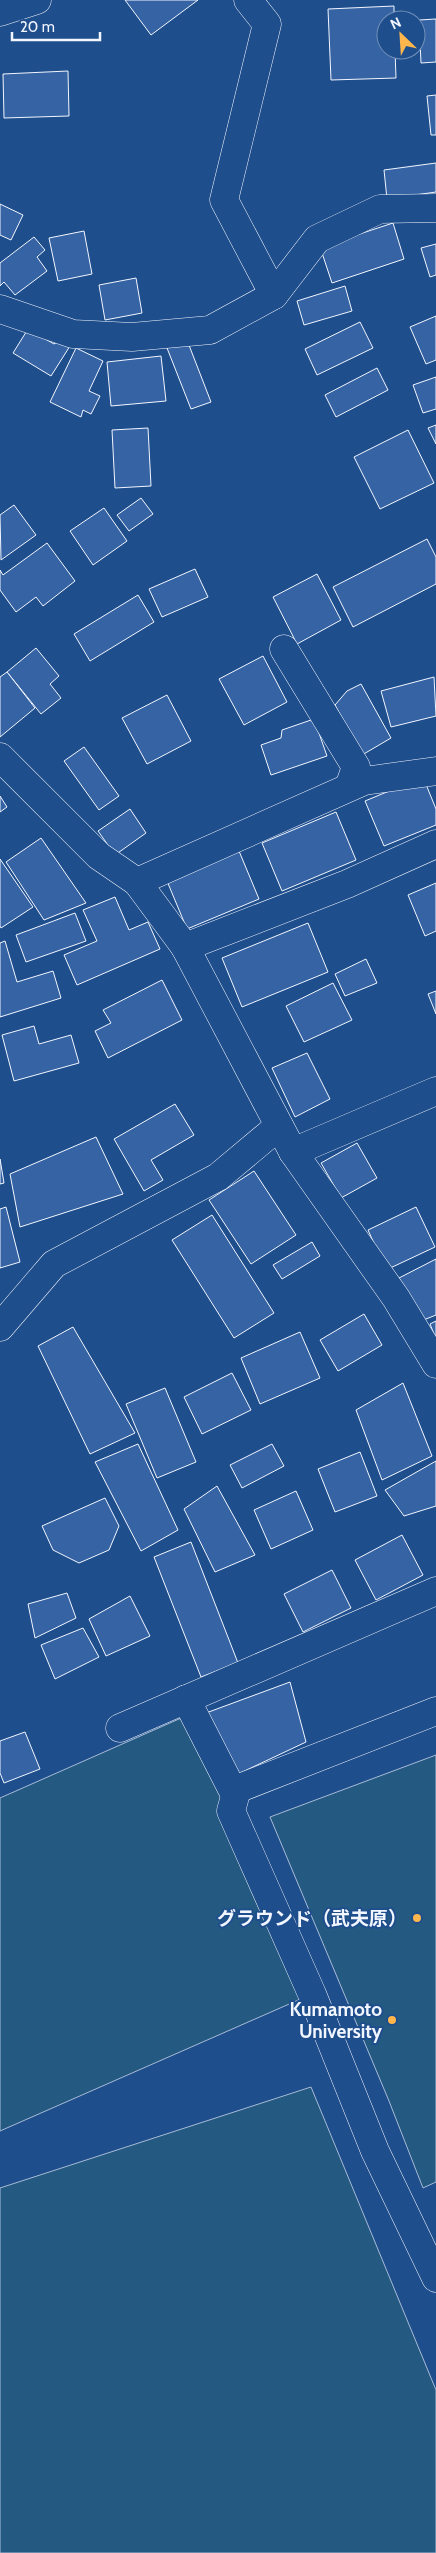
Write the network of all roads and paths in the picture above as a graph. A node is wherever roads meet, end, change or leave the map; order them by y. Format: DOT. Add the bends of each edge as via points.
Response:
graph roads {
  1 [pos="37,0"];
  2 [pos="248,0"];
  3 [pos="0,12"];
  4 [pos="436,208"];
  5 [pos="274,295"];
  6 [pos="0,309"];
  7 [pos="284,649"];
  8 [pos="0,757"];
  9 [pos="436,771"];
  10 [pos="349,787"];
  11 [pos="436,844"];
  12 [pos="137,882"];
  13 [pos="185,947"];
  14 [pos="436,1090"];
  15 [pos="279,1126"];
  16 [pos="293,1152"];
  17 [pos="0,1327"];
  18 [pos="436,1364"];
  19 [pos="436,1591"];
  20 [pos="186,1699"];
  21 [pos="436,1711"];
  22 [pos="120,1728"];
  23 [pos="235,1795"];
  24 [pos="436,2278"];
  1 -- 3 [label="street"];
  2 -- 5 [label="street" via="267,24 224,200"];
  4 -- 5 [label="street" via="380,209 316,239"];
  5 -- 6 [label="street" via="210,330 132,338 73,334"];
  7 -- 10 [label="street" via="356,767"];
  8 -- 12 [label="street" via="99,856"];
  9 -- 10 [label="street" via="364,781"];
  10 -- 12 [label="street"];
  11 -- 13 [label="street" via="347,884"];
  12 -- 13 [label="street"];
  13 -- 15 [label="street"];
  14 -- 16 [label="street"];
  15 -- 16 [label="street"];
  15 -- 17 [label="street" via="218,1178 54,1264"];
  16 -- 18 [label="street" via="396,1298"];
  19 -- 20 [label="street"];
  20 -- 22 [label="street"];
  20 -- 23 [label="street"];
  21 -- 23 [label="street" via="237,1789"];
  23 -- 24 [label="street" via="231,1811 312,1994 375,2150"];
}
